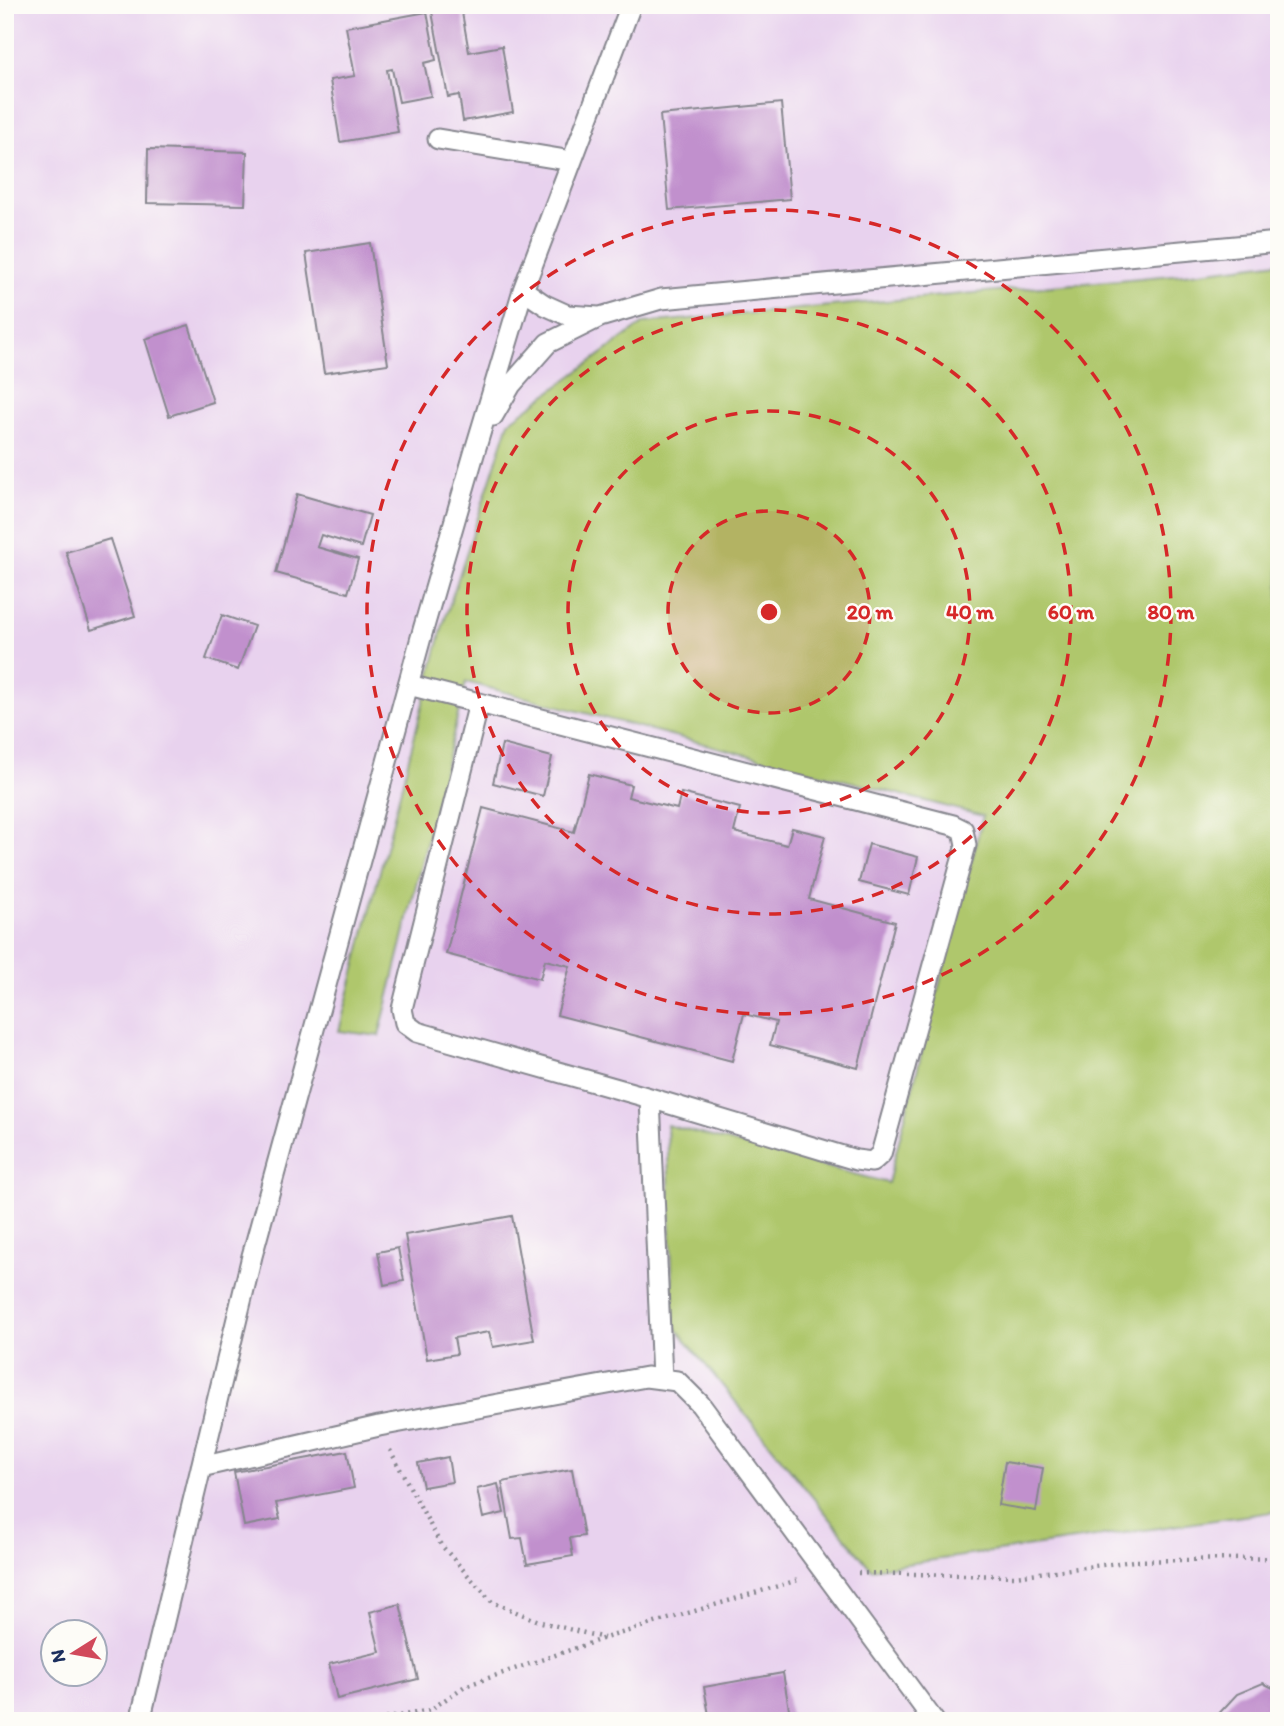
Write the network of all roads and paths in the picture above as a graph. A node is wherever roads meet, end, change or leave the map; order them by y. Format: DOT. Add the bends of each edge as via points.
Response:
graph roads {
  1 [pos="631,5"];
  2 [pos="438,139"];
  3 [pos="572,161"];
  4 [pos="1279,242"];
  5 [pos="523,290"];
  6 [pos="600,317"];
  7 [pos="476,447"];
  8 [pos="408,685"];
  9 [pos="479,703"];
  10 [pos="650,1098"];
  11 [pos="662,1379"];
  12 [pos="379,1426"];
  13 [pos="201,1467"];
  14 [pos="1279,1558"];
  15 [pos="823,1573"];
  16 [pos="605,1638"];
  17 [pos="140,1721"];
  18 [pos="372,1721"];
  19 [pos="934,1721"];
  1 -- 3 [label="lane"];
  2 -- 3 [label="lane"];
  3 -- 5 [label="lane"];
  4 -- 6 [label="lane" via="661,299"];
  5 -- 6 [label="lane" via="567,315"];
  5 -- 7 [label="lane"];
  6 -- 7 [label="lane" via="548,343 511,385"];
  7 -- 8 [label="lane"];
  8 -- 9 [label="lane"];
  8 -- 13 [label="lane" via="252,1256"];
  9 -- 10 [label="lane" via="402,1009 405,1023 417,1032"];
  9 -- 10 [label="lane" via="963,830 966,845 881,1154 872,1162"];
  10 -- 11 [label="lane"];
  11 -- 12 [label="lane" via="646,1377"];
  11 -- 15 [label="lane" via="677,1381 700,1404"];
  12 -- 13 [label="lane"];
  12 -- 16 [label="path" via="441,1545 492,1602 541,1622"];
  13 -- 17 [label="lane"];
  14 -- 15 [label="path" via="1134,1561 1015,1576"];
  15 -- 16 [label="path"];
  15 -- 19 [label="lane"];
  16 -- 18 [label="path" via="465,1686 430,1710"];
}
